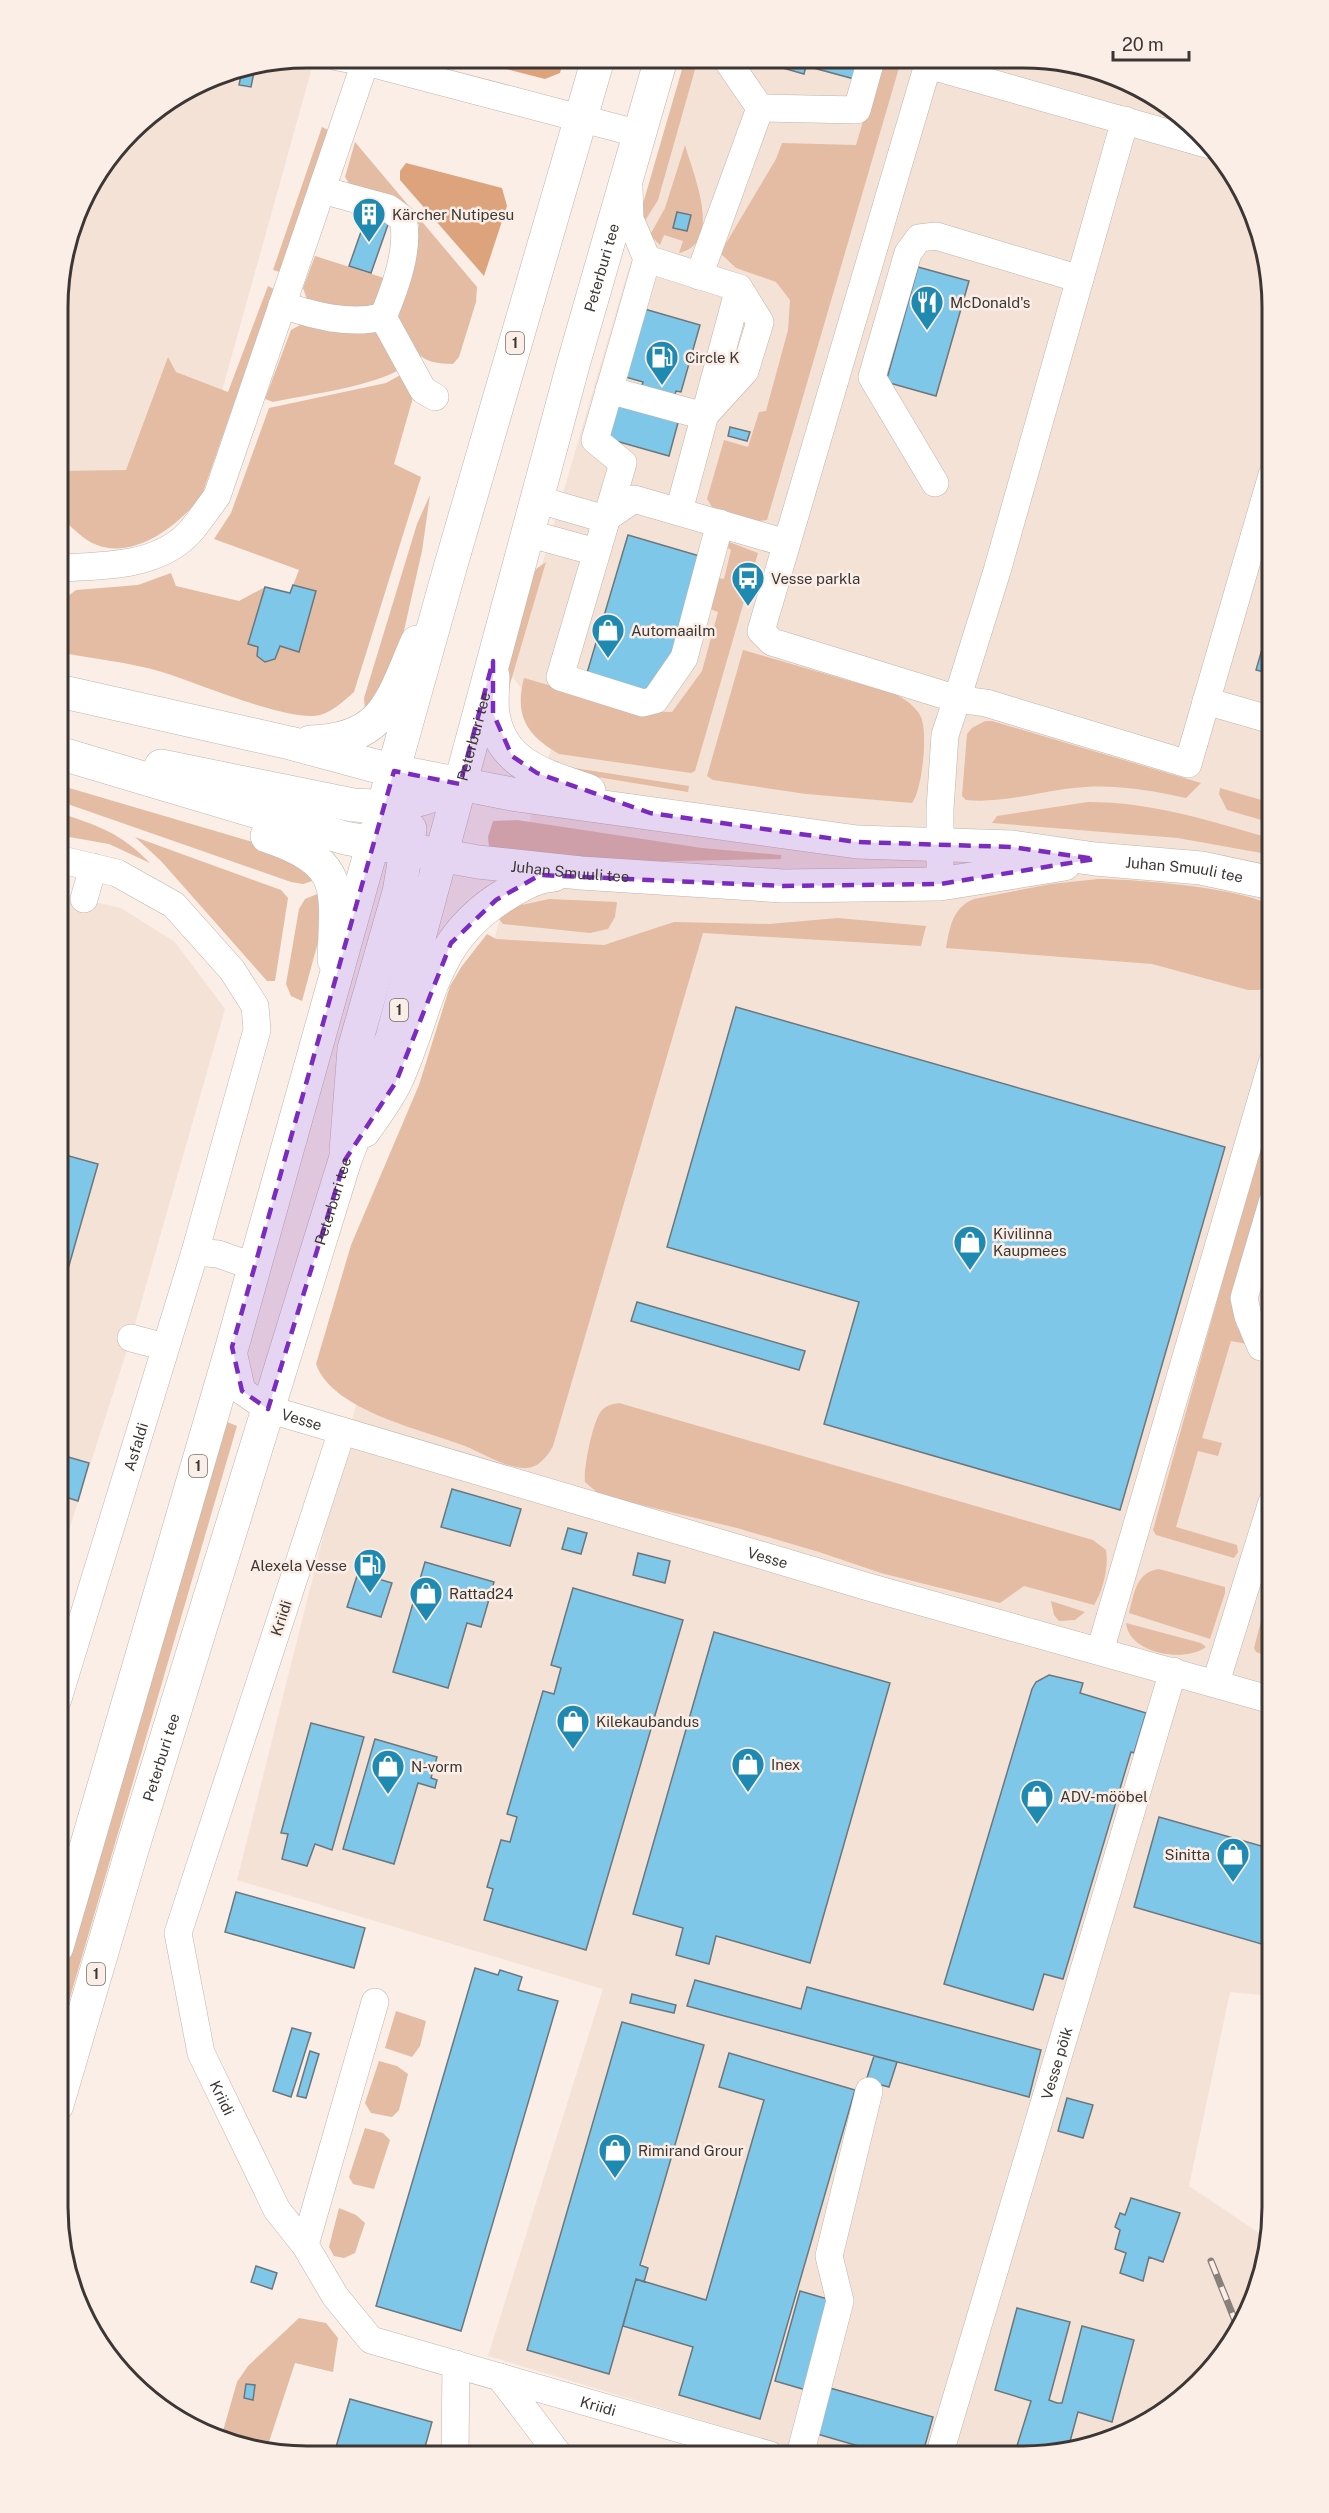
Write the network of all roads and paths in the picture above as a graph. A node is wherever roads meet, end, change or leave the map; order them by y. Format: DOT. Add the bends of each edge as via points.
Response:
graph roads {
  1 [pos="364,68"];
  2 [pos="396,68"];
  3 [pos="595,68"];
  4 [pos="658,68"];
  5 [pos="732,68"];
  6 [pos="869,68"];
  7 [pos="927,68"];
  8 [pos="945,68"];
  9 [pos="760,108"];
  10 [pos="580,118"];
  11 [pos="1125,120"];
  12 [pos="640,134"];
  13 [pos="1195,141"];
  14 [pos="628,171"];
  15 [pos="322,190"];
  16 [pos="647,259"];
  17 [pos="699,276"];
  18 [pos="1080,279"];
  19 [pos="282,305"];
  20 [pos="383,317"];
  21 [pos="609,390"];
  22 [pos="435,397"];
  23 [pos="704,416"];
  24 [pos="935,483"];
  25 [pos="536,499"];
  26 [pos="1262,509"];
  27 [pos="679,511"];
  28 [pos="605,519"];
  29 [pos="720,523"];
  30 [pos="527,533"];
  31 [pos="786,543"];
  32 [pos="596,552"];
  33 [pos="68,567"];
  34 [pos="450,568"];
  35 [pos="493,661"];
  36 [pos="68,693"];
  37 [pos="957,699"];
  38 [pos="1206,701"];
  39 [pos="1262,717"];
  40 [pos="290,743"];
  41 [pos="68,754"];
  42 [pos="68,756"];
  43 [pos="68,758"];
  44 [pos="394,771"];
  45 [pos="460,784"];
  46 [pos="398,805"];
  47 [pos="650,813"];
  48 [pos="374,843"];
  49 [pos="940,845"];
  50 [pos="406,849"];
  51 [pos="441,855"];
  52 [pos="1095,859"];
  53 [pos="68,861"];
  54 [pos="93,867"];
  55 [pos="581,873"];
  56 [pos="1262,881"];
  57 [pos="940,884"];
  58 [pos="84,899"];
  59 [pos="334,985"];
  60 [pos="1262,1097"];
  61 [pos="345,1160"];
  62 [pos="1262,1237"];
  63 [pos="195,1252"];
  64 [pos="255,1268"];
  65 [pos="131,1338"];
  66 [pos="165,1347"];
  67 [pos="232,1347"];
  68 [pos="1262,1347"];
  69 [pos="268,1409"];
  70 [pos="342,1431"];
  71 [pos="1262,1534"];
  72 [pos="1100,1651"];
  73 [pos="68,1666"];
  74 [pos="1173,1671"];
  75 [pos="1216,1682"];
  76 [pos="1262,1697"];
  77 [pos="68,1909"];
  78 [pos="375,2002"];
  79 [pos="68,2067"];
  80 [pos="869,2091"];
  81 [pos="305,2245"];
  82 [pos="456,2364"];
  83 [pos="500,2377"];
  84 [pos="455,2446"];
  85 [pos="552,2446"];
  86 [pos="739,2446"];
  87 [pos="802,2446"];
  88 [pos="942,2446"];
  1 -- 15 [label="street"];
  2 -- 10 [label="street"];
  3 -- 10 [label="main road, 1"];
  4 -- 12 [label="main road, Peterburi tee / 1"];
  5 -- 9 [label="street"];
  6 -- 9 [label="street" via="857,110"];
  7 -- 31 [label="street"];
  8 -- 11 [label="street"];
  9 -- 17 [label="street"];
  10 -- 12 [label="street"];
  10 -- 34 [label="main road, 1"];
  11 -- 13 [label="street"];
  11 -- 18 [label="street"];
  12 -- 14 [label="main road, Peterburi tee / 1"];
  14 -- 16 [label="street" via="630,219"];
  14 -- 25 [label="main road, Peterburi tee / 1"];
  15 -- 19 [label="street"];
  15 -- 20 [label="street" via="387,208 403,219 406,232 393,294"];
  16 -- 17 [label="street"];
  16 -- 21 [label="street"];
  17 -- 23 [label="street" via="739,288"];
  18 -- 24 [label="street" via="936,236 919,238 908,253 872,377"];
  18 -- 37 [label="street"];
  19 -- 20 [label="street" via="322,317 362,322"];
  19 -- 33 [label="street" via="217,496 188,534 154,556 112,565"];
  20 -- 22 [label="street" via="423,390"];
  21 -- 23 [label="street"];
  21 -- 28 [label="street" via="595,440 623,463"];
  23 -- 27 [label="street"];
  25 -- 28 [label="street"];
  25 -- 30 [label="main road, Peterburi tee / 1"];
  26 -- 38 [label="street"];
  27 -- 28 [label="street" via="634,499"];
  27 -- 29 [label="street"];
  28 -- 32 [label="street"];
  29 -- 31 [label="street"];
  29 -- 32 [label="street" via="684,658 655,700 643,703 560,677"];
  30 -- 32 [label="street"];
  30 -- 35 [label="main road, Peterburi tee / 1"];
  31 -- 37 [label="street" via="760,631 772,642"];
  34 -- 40 [label="main road" via="402,681 382,714 353,736 338,741"];
  34 -- 44 [label="main road, 1"];
  35 -- 45 [label="main road, Peterburi tee / 1"];
  35 -- 47 [label="main road" via="493,713 512,756 537,773"];
  36 -- 40 [label="main road, Juhan Smuuli tee"];
  37 -- 38 [label="street" via="986,703 1188,764"];
  37 -- 49 [label="street" via="945,735"];
  38 -- 39 [label="street"];
  40 -- 44 [label="main road, Juhan Smuuli tee"];
  41 -- 46 [label="main road" via="191,770 353,805"];
  42 -- 48 [label="main road, Juhan Smuuli tee" via="324,833"];
  43 -- 59 [label="main road" via="120,787 306,851 331,878 336,899"];
  44 -- 45 [label="main road, Juhan Smuuli tee"];
  44 -- 46 [label="main road, 1"];
  45 -- 46 [label="main road" via="435,797"];
  45 -- 47 [label="main road, Juhan Smuuli tee"];
  45 -- 51 [label="main road, Peterburi tee / 1"];
  46 -- 48 [label="main road, 1"];
  46 -- 50 [label="main road"];
  47 -- 49 [label="main road, Juhan Smuuli tee" via="857,842"];
  48 -- 50 [label="main road, Juhan Smuuli tee"];
  48 -- 59 [label="main road, 1"];
  49 -- 52 [label="main road, Juhan Smuuli tee" via="1012,847"];
  49 -- 57 [label="street"];
  50 -- 51 [label="main road, Juhan Smuuli tee"];
  50 -- 61 [label="main road" via="399,892 354,1049"];
  51 -- 55 [label="main road, Juhan Smuuli tee"];
  51 -- 61 [label="main road, Peterburi tee / 1" via="392,1038"];
  52 -- 56 [label="main road, Juhan Smuuli tee" via="1201,868"];
  52 -- 57 [label="main road, Juhan Smuuli tee"];
  53 -- 54 [label="street, Asfaldi"];
  54 -- 58 [label="street"];
  54 -- 63 [label="street, Asfaldi" via="117,873 174,905 232,970 255,1006 258,1030"];
  55 -- 57 [label="main road, Juhan Smuuli tee" via="783,886"];
  55 -- 61 [label="main road" via="540,875 496,900 463,927 441,960 396,1082"];
  59 -- 64 [label="main road, 1"];
  60 -- 72 [label="street"];
  61 -- 69 [label="main road, Peterburi tee / 1"];
  62 -- 68 [label="street" via="1244,1298"];
  63 -- 64 [label="street" via="218,1254"];
  63 -- 66 [label="street, Asfaldi"];
  64 -- 67 [label="main road, 1"];
  65 -- 66 [label="street"];
  66 -- 73 [label="street, Asfaldi"];
  67 -- 69 [label="street" via="242,1391"];
  67 -- 77 [label="main road, 1"];
  69 -- 70 [label="street, Vesse"];
  69 -- 79 [label="main road, Peterburi tee / 1"];
  70 -- 72 [label="street, Vesse" via="872,1588"];
  70 -- 81 [label="street, Kriidi" via="178,1933 201,2053 277,2210"];
  71 -- 75 [label="street"];
  72 -- 74 [label="street, Vesse"];
  74 -- 75 [label="street, Vesse"];
  74 -- 88 [label="street, Vesse põik"];
  75 -- 76 [label="street, Vesse"];
  78 -- 81 [label="street"];
  80 -- 87 [label="street" via="829,2256 840,2301"];
  81 -- 82 [label="street, Kriidi" via="334,2296 371,2340"];
  82 -- 83 [label="street, Kriidi"];
  82 -- 84 [label="street"];
  83 -- 85 [label="street"];
  83 -- 86 [label="street, Kriidi"];
}
